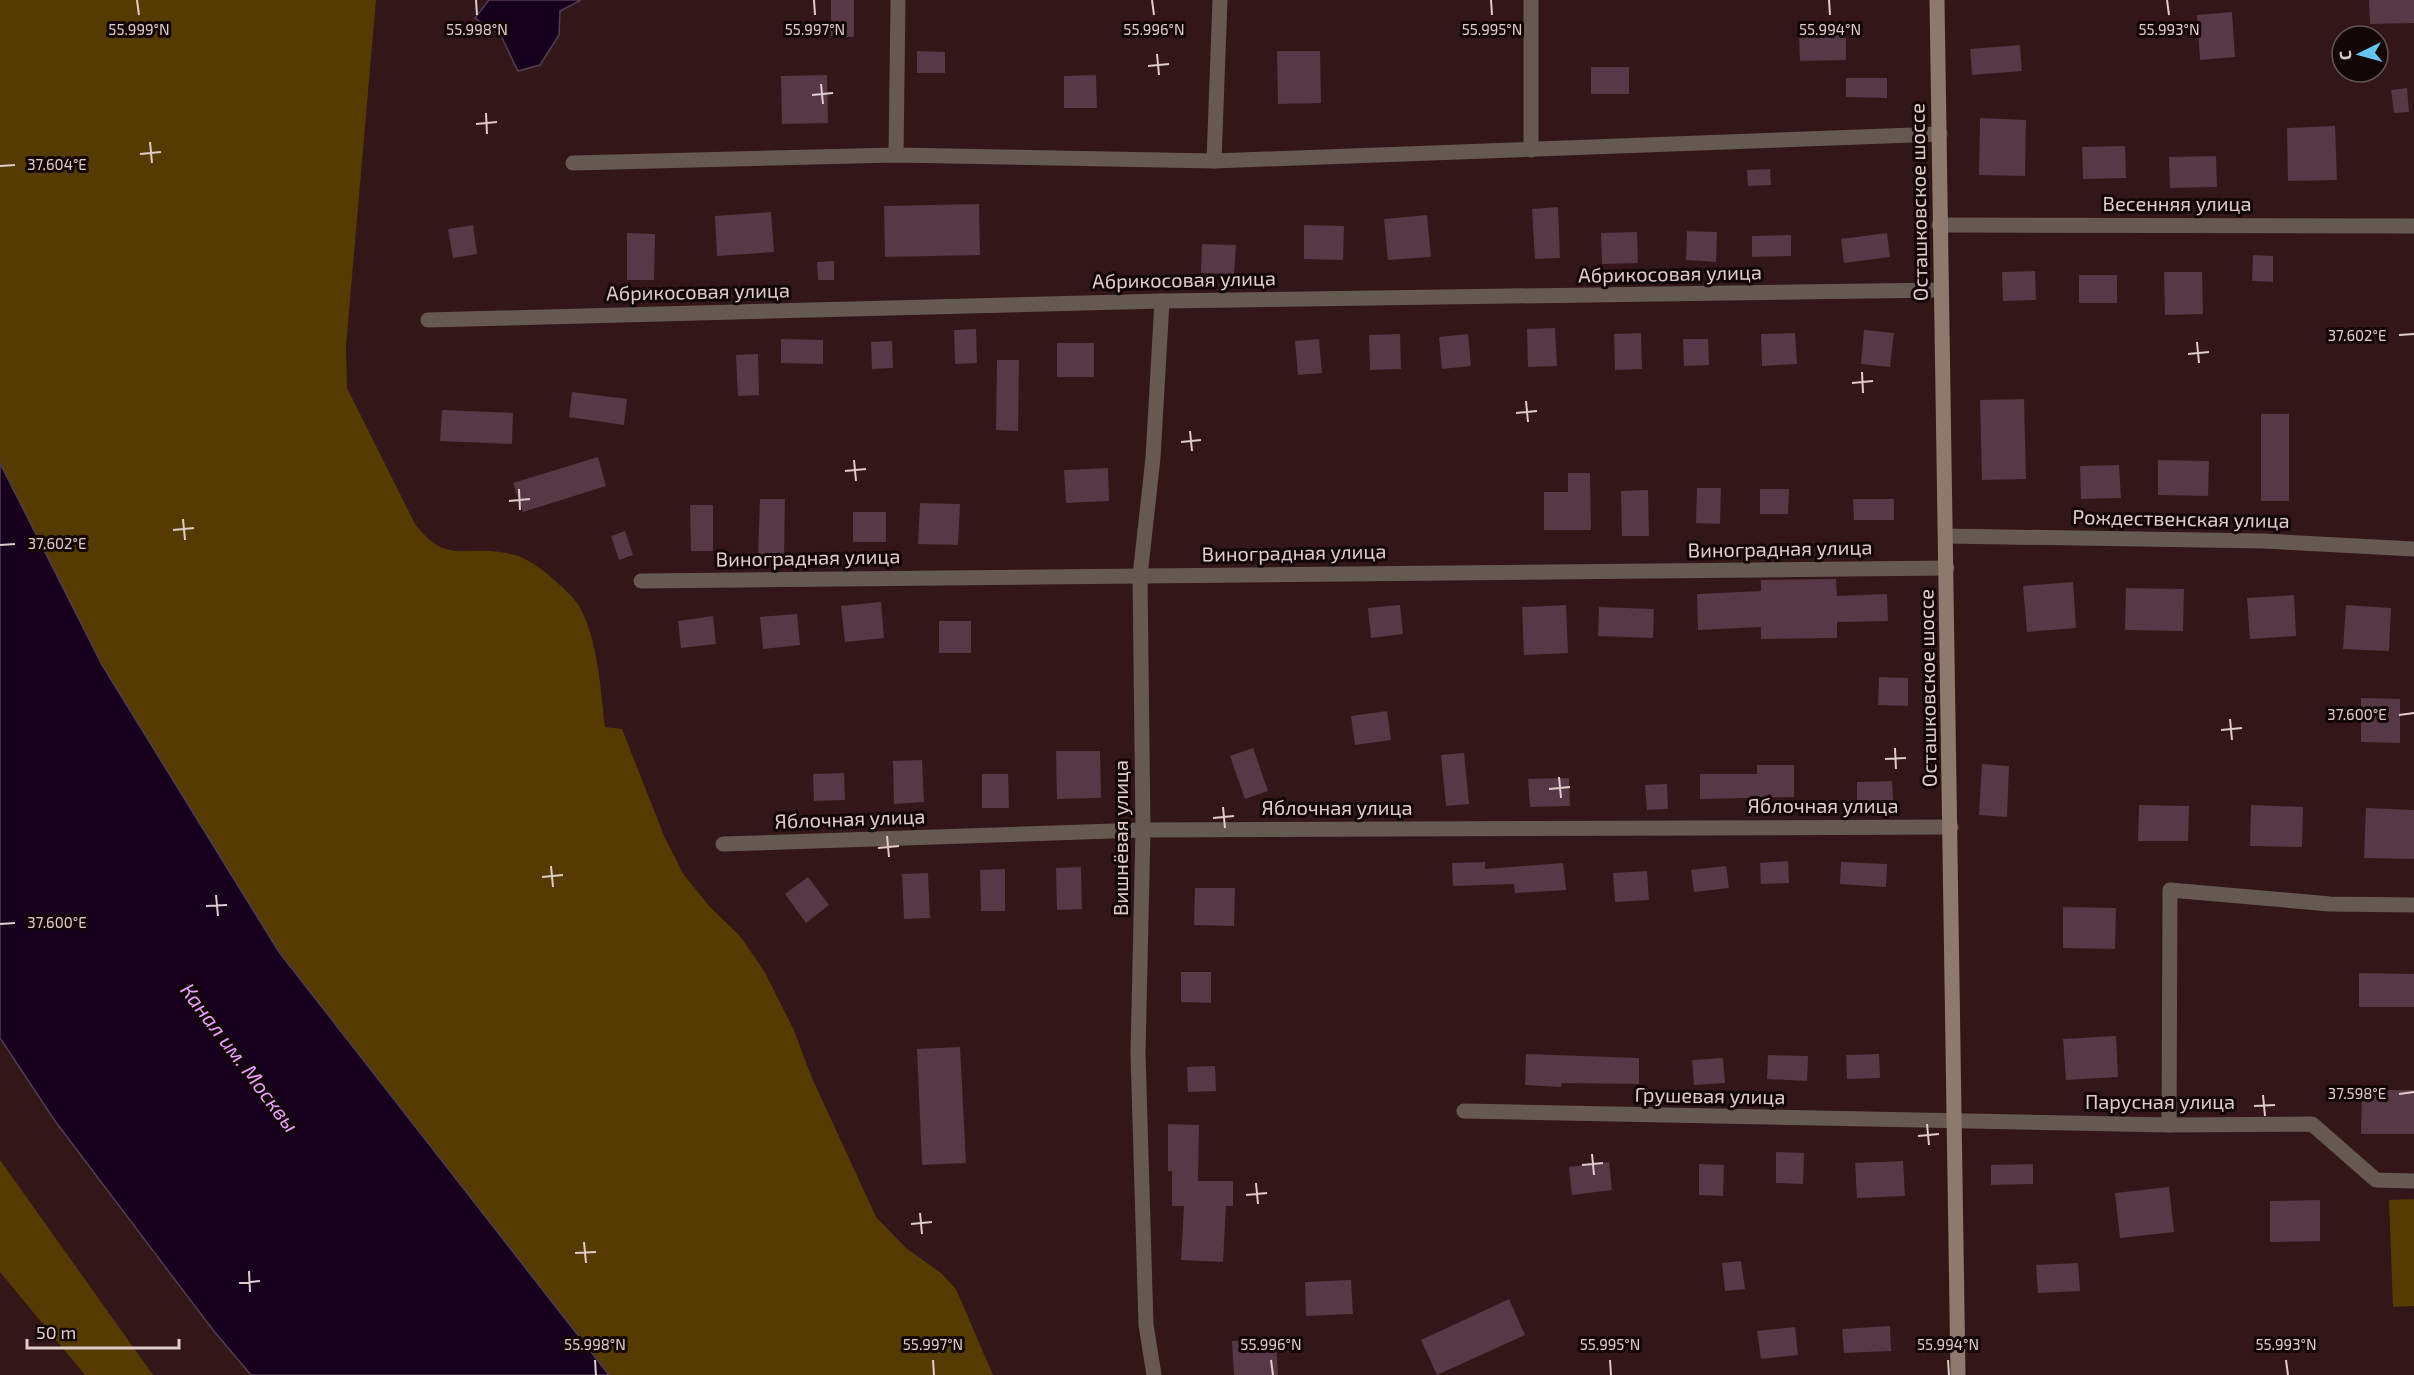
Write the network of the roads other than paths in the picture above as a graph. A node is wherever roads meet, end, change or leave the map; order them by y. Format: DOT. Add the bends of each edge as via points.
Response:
graph roads {
  1 [pos="898,0"];
  2 [pos="1220,0"];
  3 [pos="1531,0"];
  4 [pos="1937,0"];
  5 [pos="1940,134"];
  6 [pos="1531,150"];
  7 [pos="896,155"];
  8 [pos="1214,161"];
  9 [pos="573,163"];
  10 [pos="1939,225"];
  11 [pos="2414,226"];
  12 [pos="1941,290"];
  13 [pos="1162,301"];
  14 [pos="428,320"];
  15 [pos="1946,536"];
  16 [pos="2414,549"];
  17 [pos="1947,568"];
  18 [pos="1140,576"];
  19 [pos="641,581"];
  20 [pos="1951,827"];
  21 [pos="1143,830"];
  22 [pos="723,844"];
  23 [pos="2414,904"];
  24 [pos="1464,1112"];
  25 [pos="1956,1122"];
  26 [pos="2169,1125"];
  27 [pos="2414,1181"];
  28 [pos="1154,1375"];
  29 [pos="1958,1375"];
  1 -- 7 [label="street"];
  2 -- 8 [label="street"];
  3 -- 6 [label="street"];
  4 -- 5 [label="street, Осташковское шоссе"];
  5 -- 6 [label="street"];
  5 -- 10 [label="street, Осташковское шоссе"];
  6 -- 8 [label="street"];
  7 -- 8 [label="street"];
  7 -- 9 [label="street"];
  10 -- 11 [label="street, Весенняя улица"];
  10 -- 12 [label="street, Осташковское шоссе"];
  12 -- 13 [label="street, Абрикосовая улица"];
  12 -- 15 [label="street, Осташковское шоссе"];
  13 -- 14 [label="street, Абрикосовая улица"];
  13 -- 18 [label="street, Вишнёвая улица" via="1153,458"];
  15 -- 16 [label="street, Рождественская улица" via="2263,541"];
  15 -- 17 [label="street, Осташковское шоссе"];
  17 -- 18 [label="street, Виноградная улица"];
  17 -- 20 [label="street, Осташковское шоссе"];
  18 -- 19 [label="street, Виноградная улица"];
  18 -- 21 [label="street, Вишнёвая улица"];
  20 -- 21 [label="street, Яблочная улица"];
  20 -- 25 [label="street, Осташковское шоссе"];
  21 -- 22 [label="street, Яблочная улица"];
  21 -- 28 [label="street, Вишнёвая улица" via="1138,1053 1146,1325"];
  23 -- 26 [label="street" via="2330,904 2170,890"];
  24 -- 25 [label="street, Грушевая улица"];
  25 -- 26 [label="street, Парусная улица"];
  25 -- 29 [label="street, Осташковское шоссе"];
  26 -- 27 [label="street, Парусная улица" via="2312,1124 2376,1180"];
}
